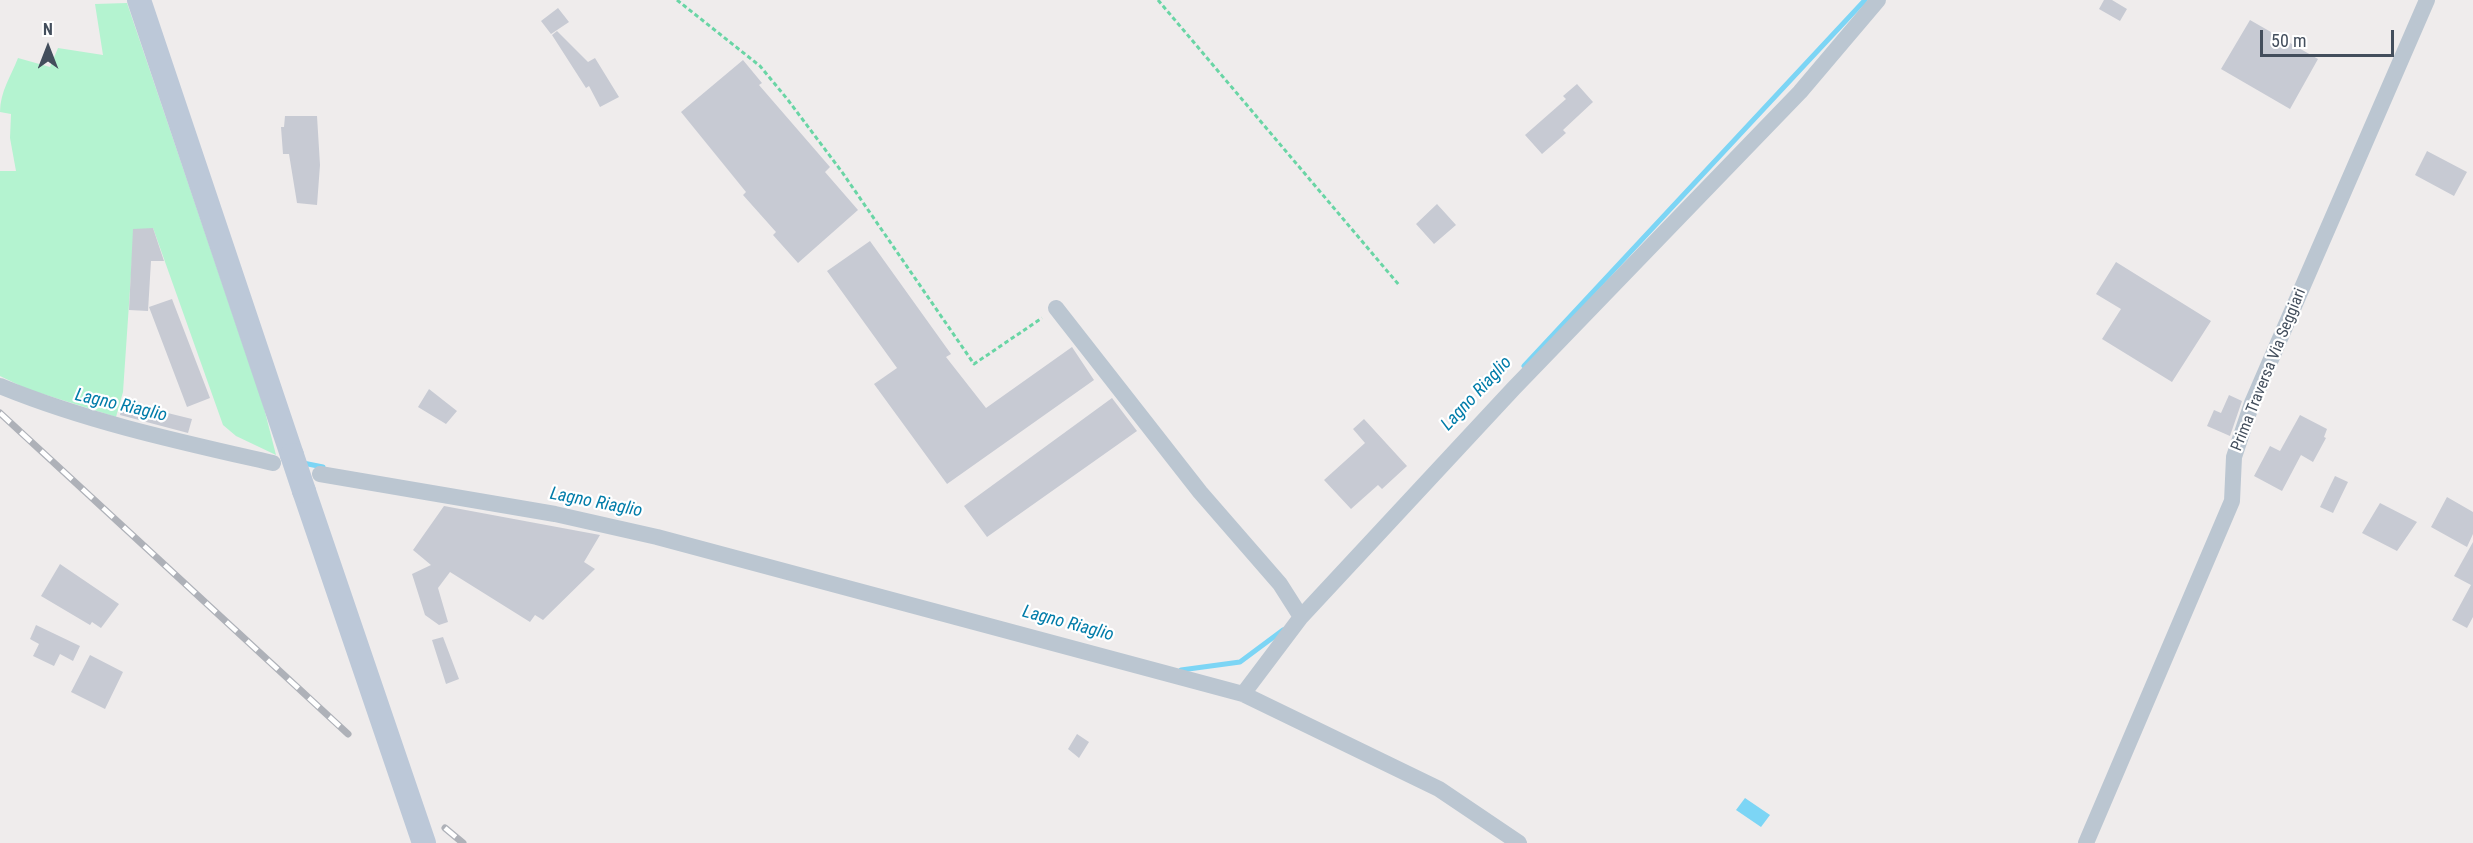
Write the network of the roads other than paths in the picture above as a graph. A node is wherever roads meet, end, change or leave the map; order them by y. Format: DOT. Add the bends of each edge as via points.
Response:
graph roads {
  1 [pos="139,0"];
  2 [pos="1878,0"];
  3 [pos="2427,0"];
  4 [pos="1056,308"];
  5 [pos="0,386"];
  6 [pos="283,459"];
  7 [pos="312,483"];
  8 [pos="1301,617"];
  9 [pos="1244,694"];
  10 [pos="424,843"];
  11 [pos="1519,843"];
  12 [pos="2086,843"];
  1 -- 6 [label="main road"];
  2 -- 8 [label="street" via="1800,92 1514,388"];
  3 -- 12 [label="street, Prima Traversa Via Seggiari" via="2252,403 2234,457 2232,501"];
  4 -- 8 [label="street" via="1200,492 1280,584"];
  5 -- 6 [label="street" via="135,431"];
  6 -- 7 [label="main road, bridge"];
  7 -- 9 [label="street" via="555,514 657,537"];
  7 -- 10 [label="main road"];
  8 -- 9 [label="street"];
  9 -- 11 [label="street" via="1439,789"];
}
